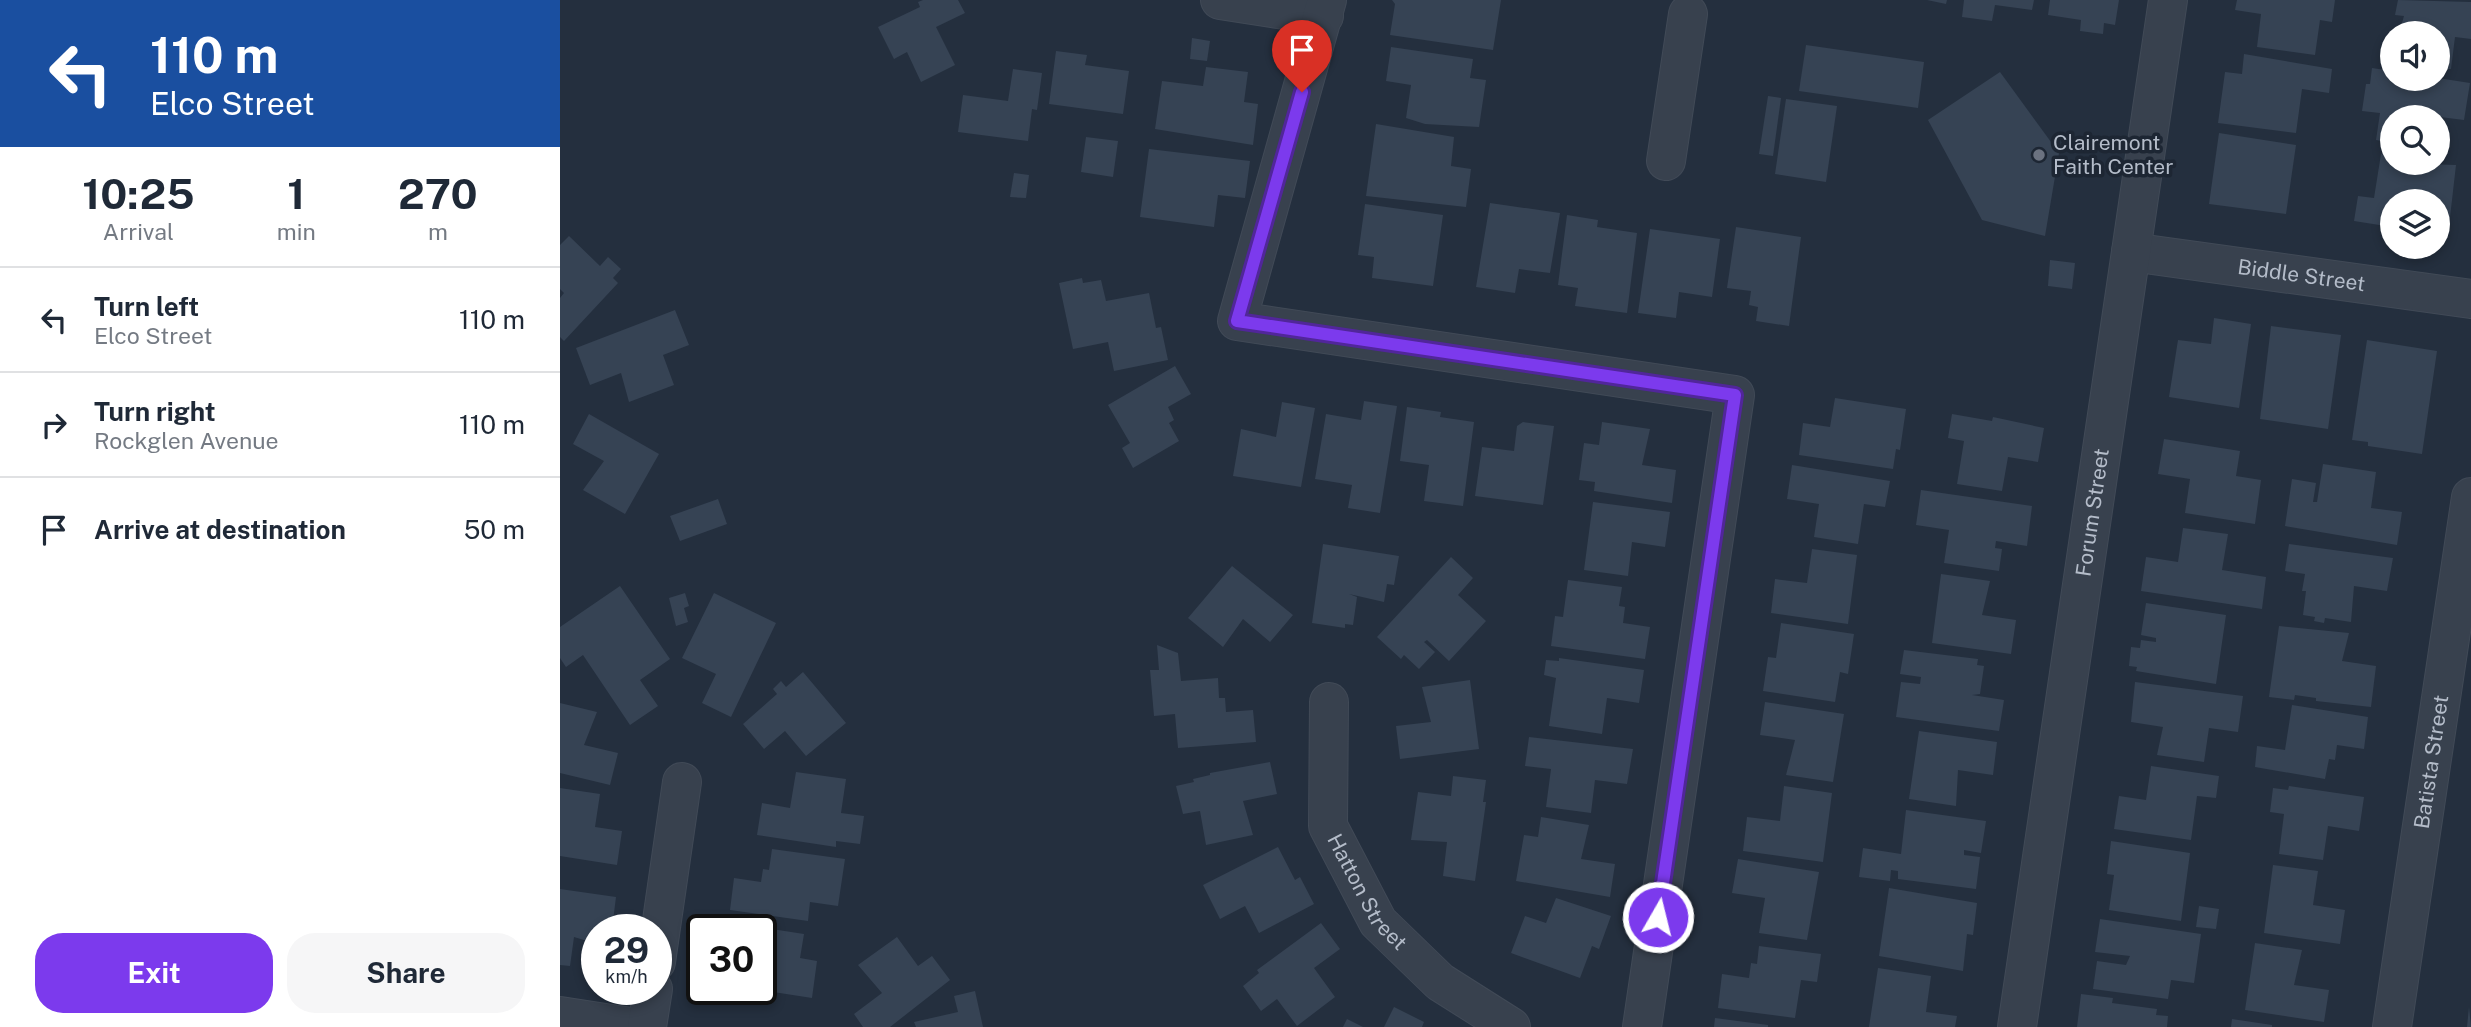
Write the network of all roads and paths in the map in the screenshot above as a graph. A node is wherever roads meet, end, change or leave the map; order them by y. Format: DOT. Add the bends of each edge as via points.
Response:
graph roads {
  1 [pos="1220,0"];
  2 [pos="2168,0"];
  3 [pos="1325,8"];
  4 [pos="1688,14"];
  5 [pos="1666,161"];
  6 [pos="2131,251"];
  7 [pos="2471,299"];
  8 [pos="2471,497"];
  9 [pos="1329,702"];
  10 [pos="682,782"];
  11 [pos="663,914"];
  12 [pos="650,1005"];
  13 [pos="560,1016"];
  14 [pos="631,1027"];
  15 [pos="647,1027"];
  16 [pos="1511,1027"];
  17 [pos="1642,1027"];
  18 [pos="2017,1027"];
  19 [pos="2392,1027"];
  1 -- 3 [label="street"];
  2 -- 6 [label="street, Forum Street"];
  3 -- 17 [label="street" via="1237,321 1735,395"];
  4 -- 5 [label="street"];
  6 -- 7 [label="street, Biddle Street"];
  6 -- 18 [label="street, Forum Street"];
  8 -- 19 [label="street, Batista Street"];
  9 -- 16 [label="street, Hatton Street" via="1328,826 1378,922 1440,982"];
  10 -- 11 [label="street"];
  12 -- 15 [label="street"];
  13 -- 14 [label="street"];
}
